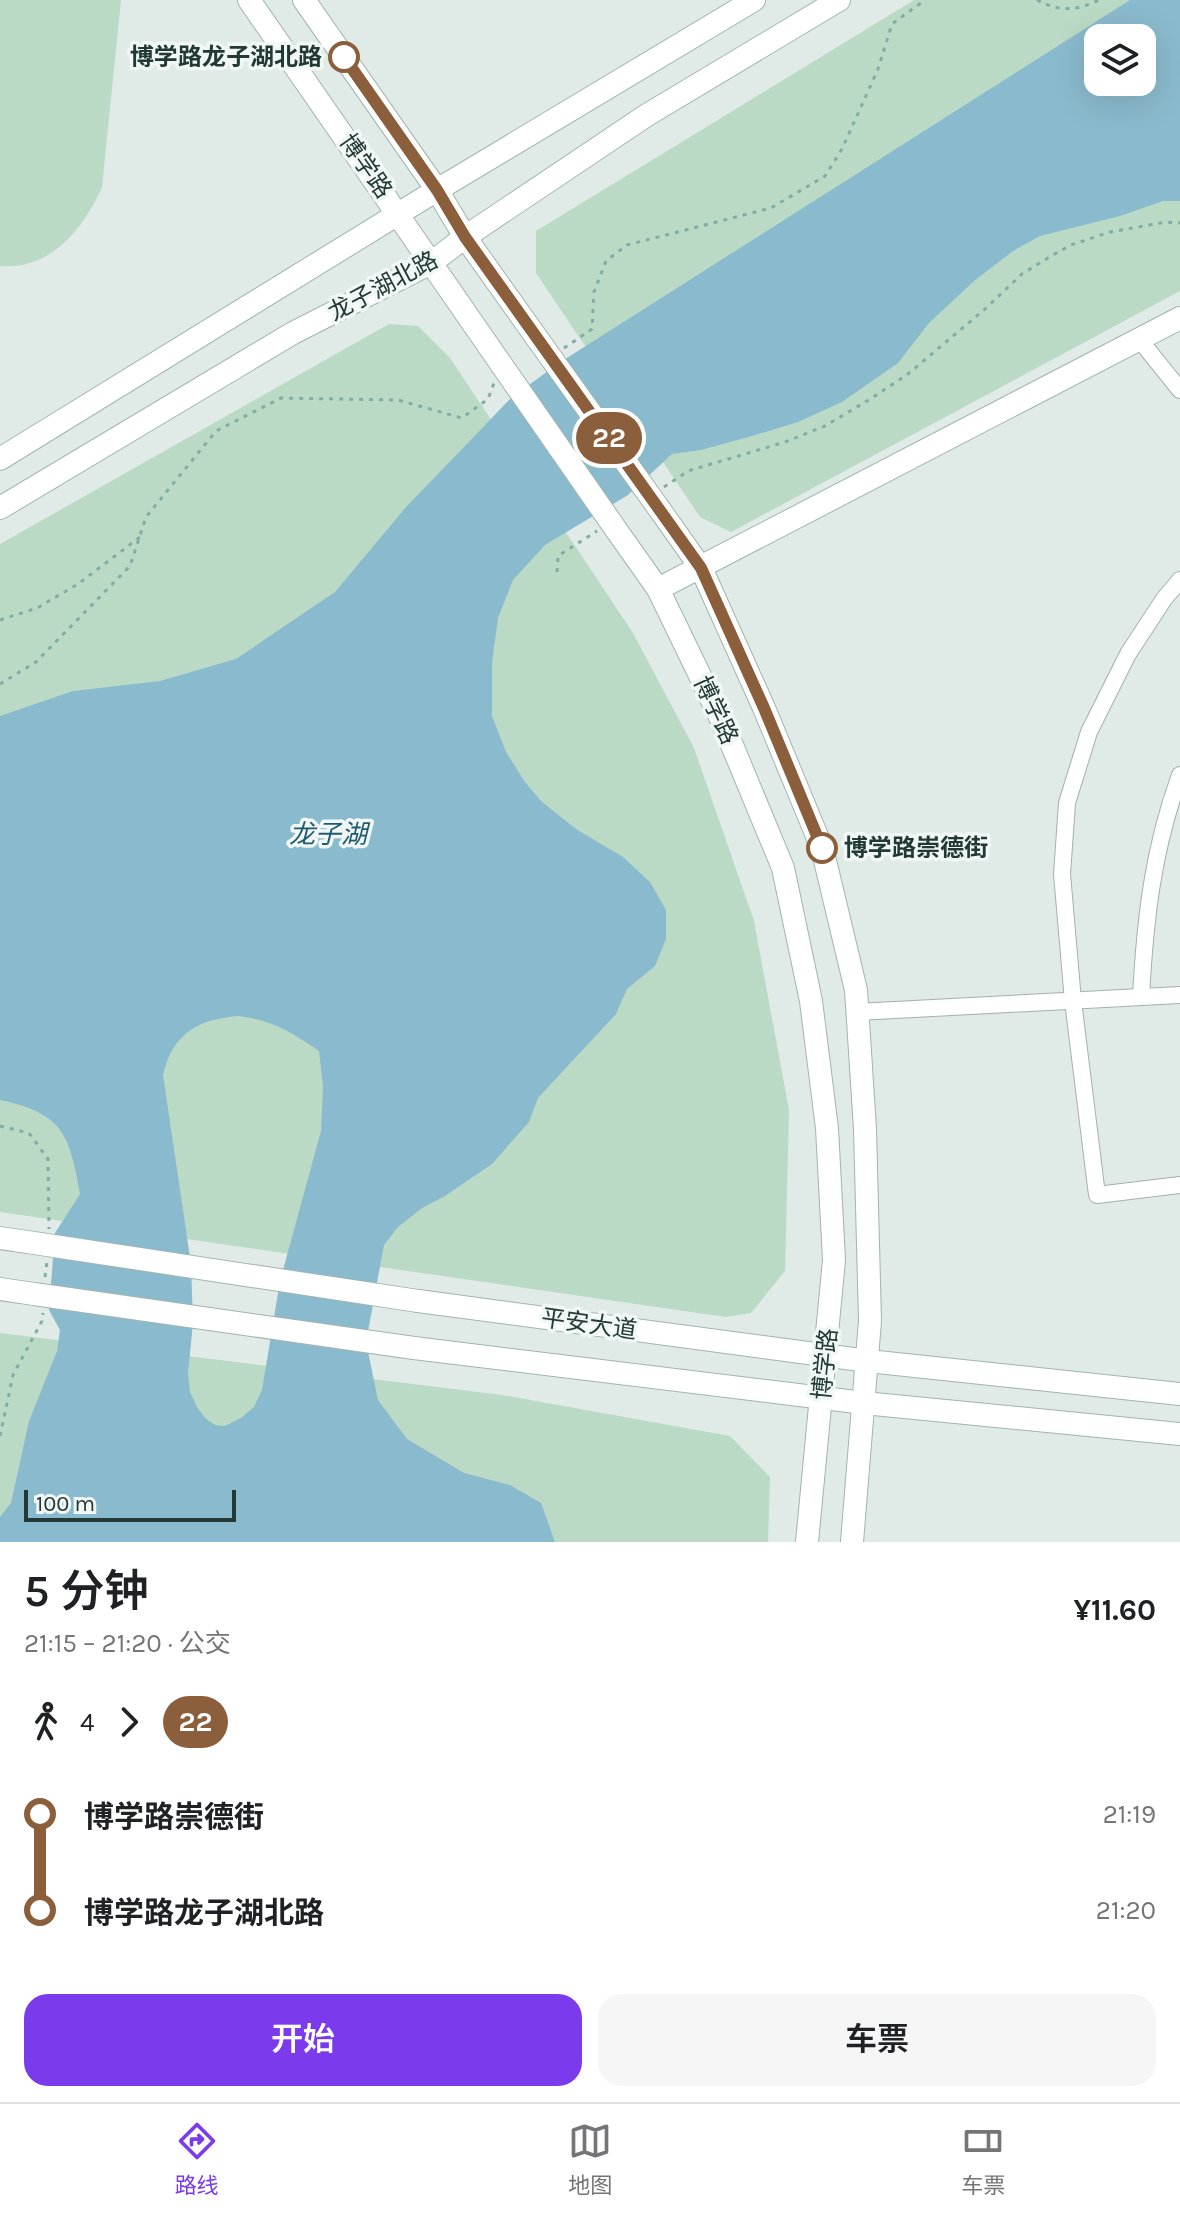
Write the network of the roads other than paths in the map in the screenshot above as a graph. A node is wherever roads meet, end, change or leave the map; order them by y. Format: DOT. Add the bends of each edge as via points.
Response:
graph roads {
  1 [pos="249,0"];
  2 [pos="304,0"];
  3 [pos="754,0"];
  4 [pos="839,0"];
  5 [pos="437,190"];
  6 [pos="399,213"];
  7 [pos="465,237"];
  8 [pos="431,263"];
  9 [pos="1180,318"];
  10 [pos="1139,339"];
  11 [pos="1180,390"];
  12 [pos="0,459"];
  13 [pos="0,508"];
  14 [pos="701,568"];
  15 [pos="1180,580"];
  16 [pos="658,589"];
  17 [pos="1180,777"];
  18 [pos="1180,995"];
  19 [pos="1141,997"];
  20 [pos="1073,1001"];
  21 [pos="857,1012"];
  22 [pos="1180,1185"];
  23 [pos="0,1238"];
  24 [pos="0,1289"];
  25 [pos="826,1355"];
  26 [pos="868,1361"];
  27 [pos="1180,1394"];
  28 [pos="821,1398"];
  29 [pos="864,1403"];
  30 [pos="1180,1434"];
  31 [pos="807,1542"];
  32 [pos="852,1542"];
  1 -- 6 [label="main road, 博学路"];
  2 -- 5 [label="main road, 博学路"];
  3 -- 5 [label="main road, 龙子湖北路"];
  4 -- 7 [label="main road, 龙子湖北路" via="647,115"];
  5 -- 6 [label="main road, 龙子湖北路"];
  5 -- 7 [label="main road, 博学路"];
  6 -- 8 [label="main road, 博学路"];
  6 -- 12 [label="main road, 龙子湖北路"];
  7 -- 8 [label="main road, 龙子湖北路"];
  7 -- 14 [label="main road, 博学路, bridge" via="661,499"];
  8 -- 13 [label="main road, 龙子湖北路" via="293,333"];
  8 -- 16 [label="main road, 博学路, bridge" via="607,531"];
  9 -- 10 [label="main road"];
  10 -- 11 [label="street"];
  10 -- 14 [label="main road"];
  14 -- 16 [label="main road"];
  14 -- 21 [label="main road, 博学路" via="822,848"];
  15 -- 20 [label="street" via="1128,654 1089,732 1067,803 1062,874"];
  16 -- 25 [label="main road, 博学路" via="722,721 783,868 811,1001 827,1128 834,1260"];
  17 -- 19 [label="street" via="1148,897"];
  18 -- 19 [label="street"];
  19 -- 20 [label="street"];
  20 -- 21 [label="street"];
  20 -- 22 [label="street" via="1097,1195"];
  21 -- 26 [label="main road, 博学路" via="865,1129"];
  23 -- 25 [label="main road, 平安大道, bridge"];
  24 -- 28 [label="main road, 平安大道, bridge" via="414,1348"];
  25 -- 26 [label="main road, 平安大道"];
  25 -- 28 [label="main road, 博学路"];
  26 -- 27 [label="main road, 平安大道"];
  26 -- 29 [label="main road, 博学路"];
  28 -- 29 [label="main road, 平安大道"];
  28 -- 31 [label="main road, 博学路"];
  29 -- 30 [label="main road, 平安大道"];
  29 -- 32 [label="main road, 博学路"];
}
